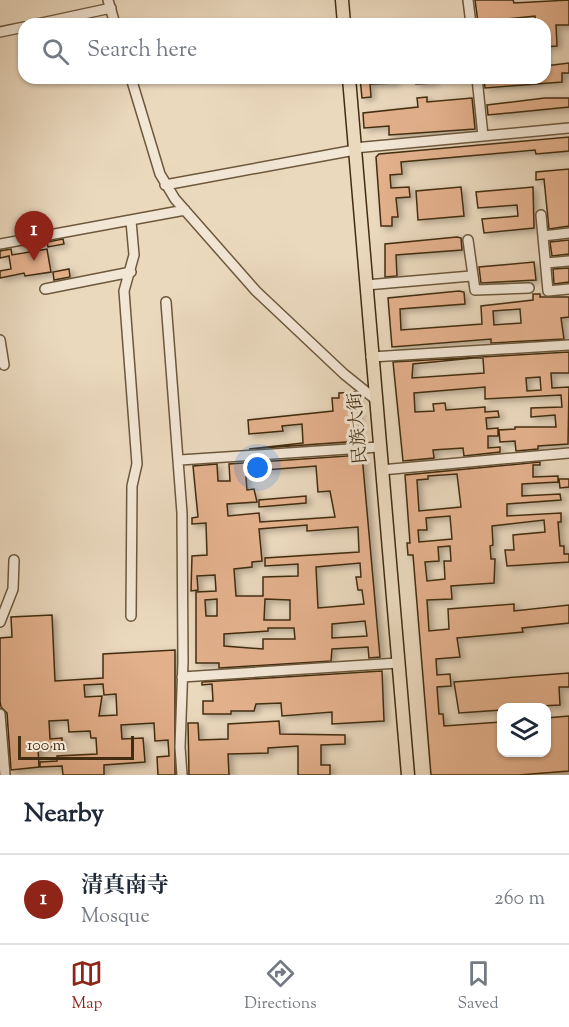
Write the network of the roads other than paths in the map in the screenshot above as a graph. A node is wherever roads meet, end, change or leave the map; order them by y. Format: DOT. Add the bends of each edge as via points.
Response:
graph roads {
  1 [pos="342,0"];
  2 [pos="468,0"];
  3 [pos="110,4"];
  4 [pos="59,18"];
  5 [pos="344,18"];
  6 [pos="470,18"];
  7 [pos="18,28"];
  8 [pos="0,32"];
  9 [pos="133,84"];
  10 [pos="349,84"];
  11 [pos="478,84"];
  12 [pos="569,128"];
  13 [pos="483,136"];
  14 [pos="354,149"];
  15 [pos="165,185"];
  16 [pos="185,210"];
  17 [pos="541,215"];
  18 [pos="131,220"];
  19 [pos="569,233"];
  20 [pos="543,236"];
  21 [pos="468,240"];
  22 [pos="0,244"];
  23 [pos="569,261"];
  24 [pos="546,263"];
  25 [pos="131,272"];
  26 [pos="471,276"];
  27 [pos="366,285"];
  28 [pos="529,288"];
  29 [pos="45,289"];
  30 [pos="569,289"];
  31 [pos="166,302"];
  32 [pos="0,340"];
  33 [pos="569,345"];
  34 [pos="371,357"];
  35 [pos="4,364"];
  36 [pos="375,399"];
  37 [pos="379,447"];
  38 [pos="569,453"];
  39 [pos="180,460"];
  40 [pos="381,470"];
  41 [pos="14,560"];
  42 [pos="131,616"];
  43 [pos="0,622"];
  44 [pos="398,663"];
  45 [pos="182,677"];
  46 [pos="0,714"];
  47 [pos="5,775"];
  48 [pos="182,775"];
  49 [pos="408,775"];
  1 -- 5 [label="main road"];
  2 -- 6 [label="street"];
  3 -- 4 [label="street"];
  7 -- 8 [label="street"];
  9 -- 15 [label="street"];
  10 -- 14 [label="main road, 民族大街"];
  11 -- 13 [label="street"];
  12 -- 13 [label="street"];
  13 -- 14 [label="street"];
  14 -- 15 [label="street"];
  14 -- 27 [label="main road, 民族大街"];
  15 -- 16 [label="street"];
  16 -- 18 [label="street"];
  16 -- 36 [label="street" via="256,291"];
  17 -- 20 [label="street"];
  18 -- 22 [label="street"];
  18 -- 25 [label="street"];
  19 -- 20 [label="street"];
  20 -- 24 [label="street"];
  21 -- 26 [label="street"];
  23 -- 24 [label="street"];
  24 -- 30 [label="street" via="548,291"];
  25 -- 29 [label="street"];
  25 -- 42 [label="street" via="124,291 137,464 132,486"];
  26 -- 27 [label="street"];
  26 -- 28 [label="street" via="472,286 480,292"];
  27 -- 34 [label="main road, 民族大街"];
  31 -- 39 [label="street"];
  32 -- 35 [label="street"];
  33 -- 34 [label="street"];
  34 -- 36 [label="main road, 民族大街"];
  36 -- 37 [label="main road, 民族大街"];
  37 -- 39 [label="street"];
  37 -- 40 [label="main road, 民族大街"];
  38 -- 40 [label="street"];
  39 -- 45 [label="street"];
  40 -- 44 [label="main road, 民族大街"];
  41 -- 43 [label="street" via="13,589"];
  44 -- 45 [label="street"];
  44 -- 49 [label="main road, 民族大街"];
  45 -- 48 [label="street"];
  46 -- 47 [label="street"];
}
